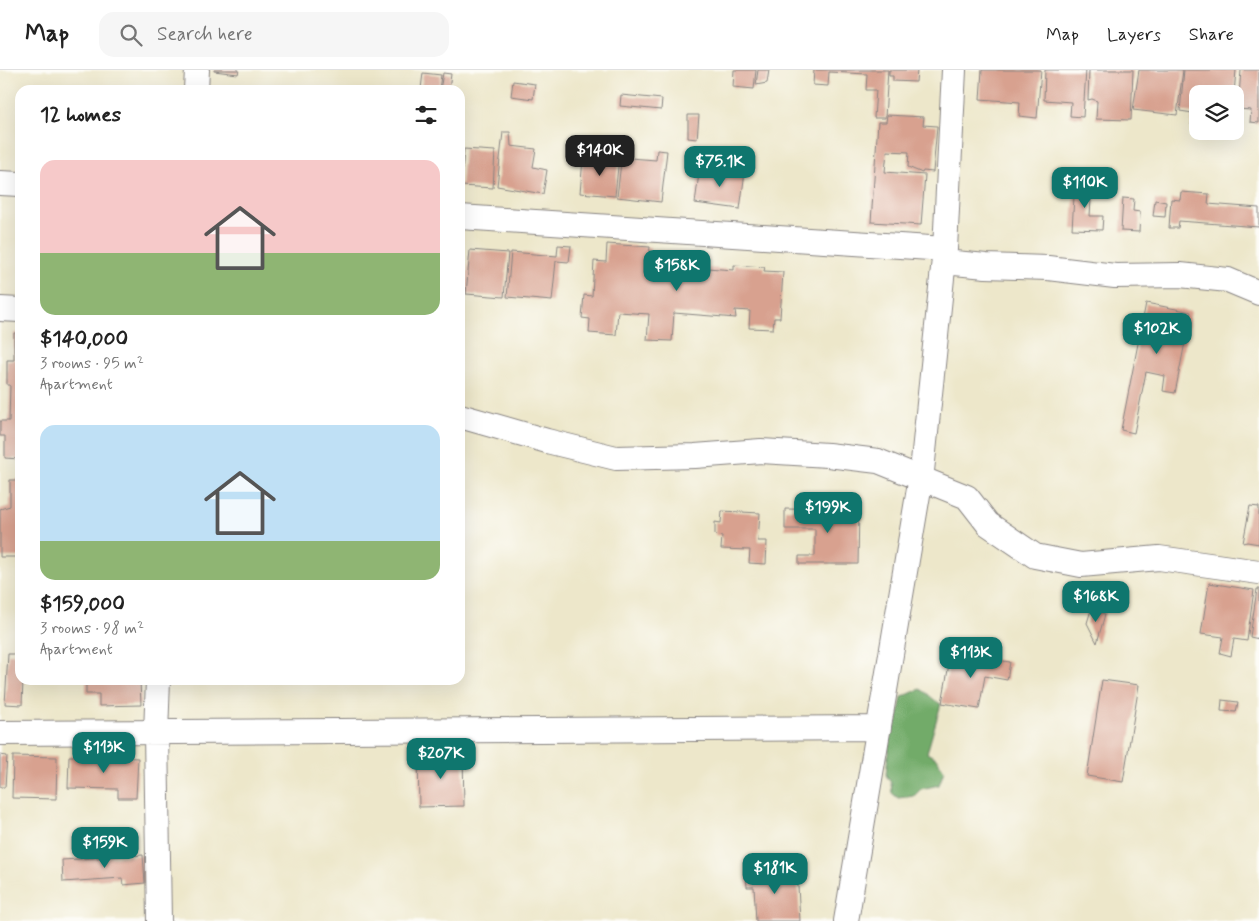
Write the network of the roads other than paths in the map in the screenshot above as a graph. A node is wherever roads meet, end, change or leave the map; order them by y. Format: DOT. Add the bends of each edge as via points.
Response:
graph roads {
  1 [pos="197,70"];
  2 [pos="954,70"];
  3 [pos="196,85"];
  4 [pos="0,183"];
  5 [pos="15,184"];
  6 [pos="465,217"];
  7 [pos="945,255"];
  8 [pos="1259,293"];
  9 [pos="0,309"];
  10 [pos="15,310"];
  11 [pos="465,417"];
  12 [pos="921,478"];
  13 [pos="1259,572"];
  14 [pos="158,685"];
  15 [pos="879,728"];
  16 [pos="0,733"];
  17 [pos="156,733"];
  18 [pos="159,921"];
  19 [pos="846,921"];
  1 -- 3 [label="street"];
  2 -- 7 [label="street"];
  4 -- 5 [label="street"];
  6 -- 7 [label="street"];
  7 -- 8 [label="street" via="986,266 1048,268 1115,276 1180,275 1228,280"];
  7 -- 12 [label="street"];
  9 -- 10 [label="street"];
  11 -- 12 [label="street" via="616,458 761,451 878,461"];
  12 -- 13 [label="street" via="967,497 988,524 1035,556 1081,565 1159,558"];
  12 -- 15 [label="street"];
  14 -- 17 [label="street"];
  15 -- 17 [label="street"];
  15 -- 19 [label="street"];
  16 -- 17 [label="street"];
  17 -- 18 [label="street"];
}
